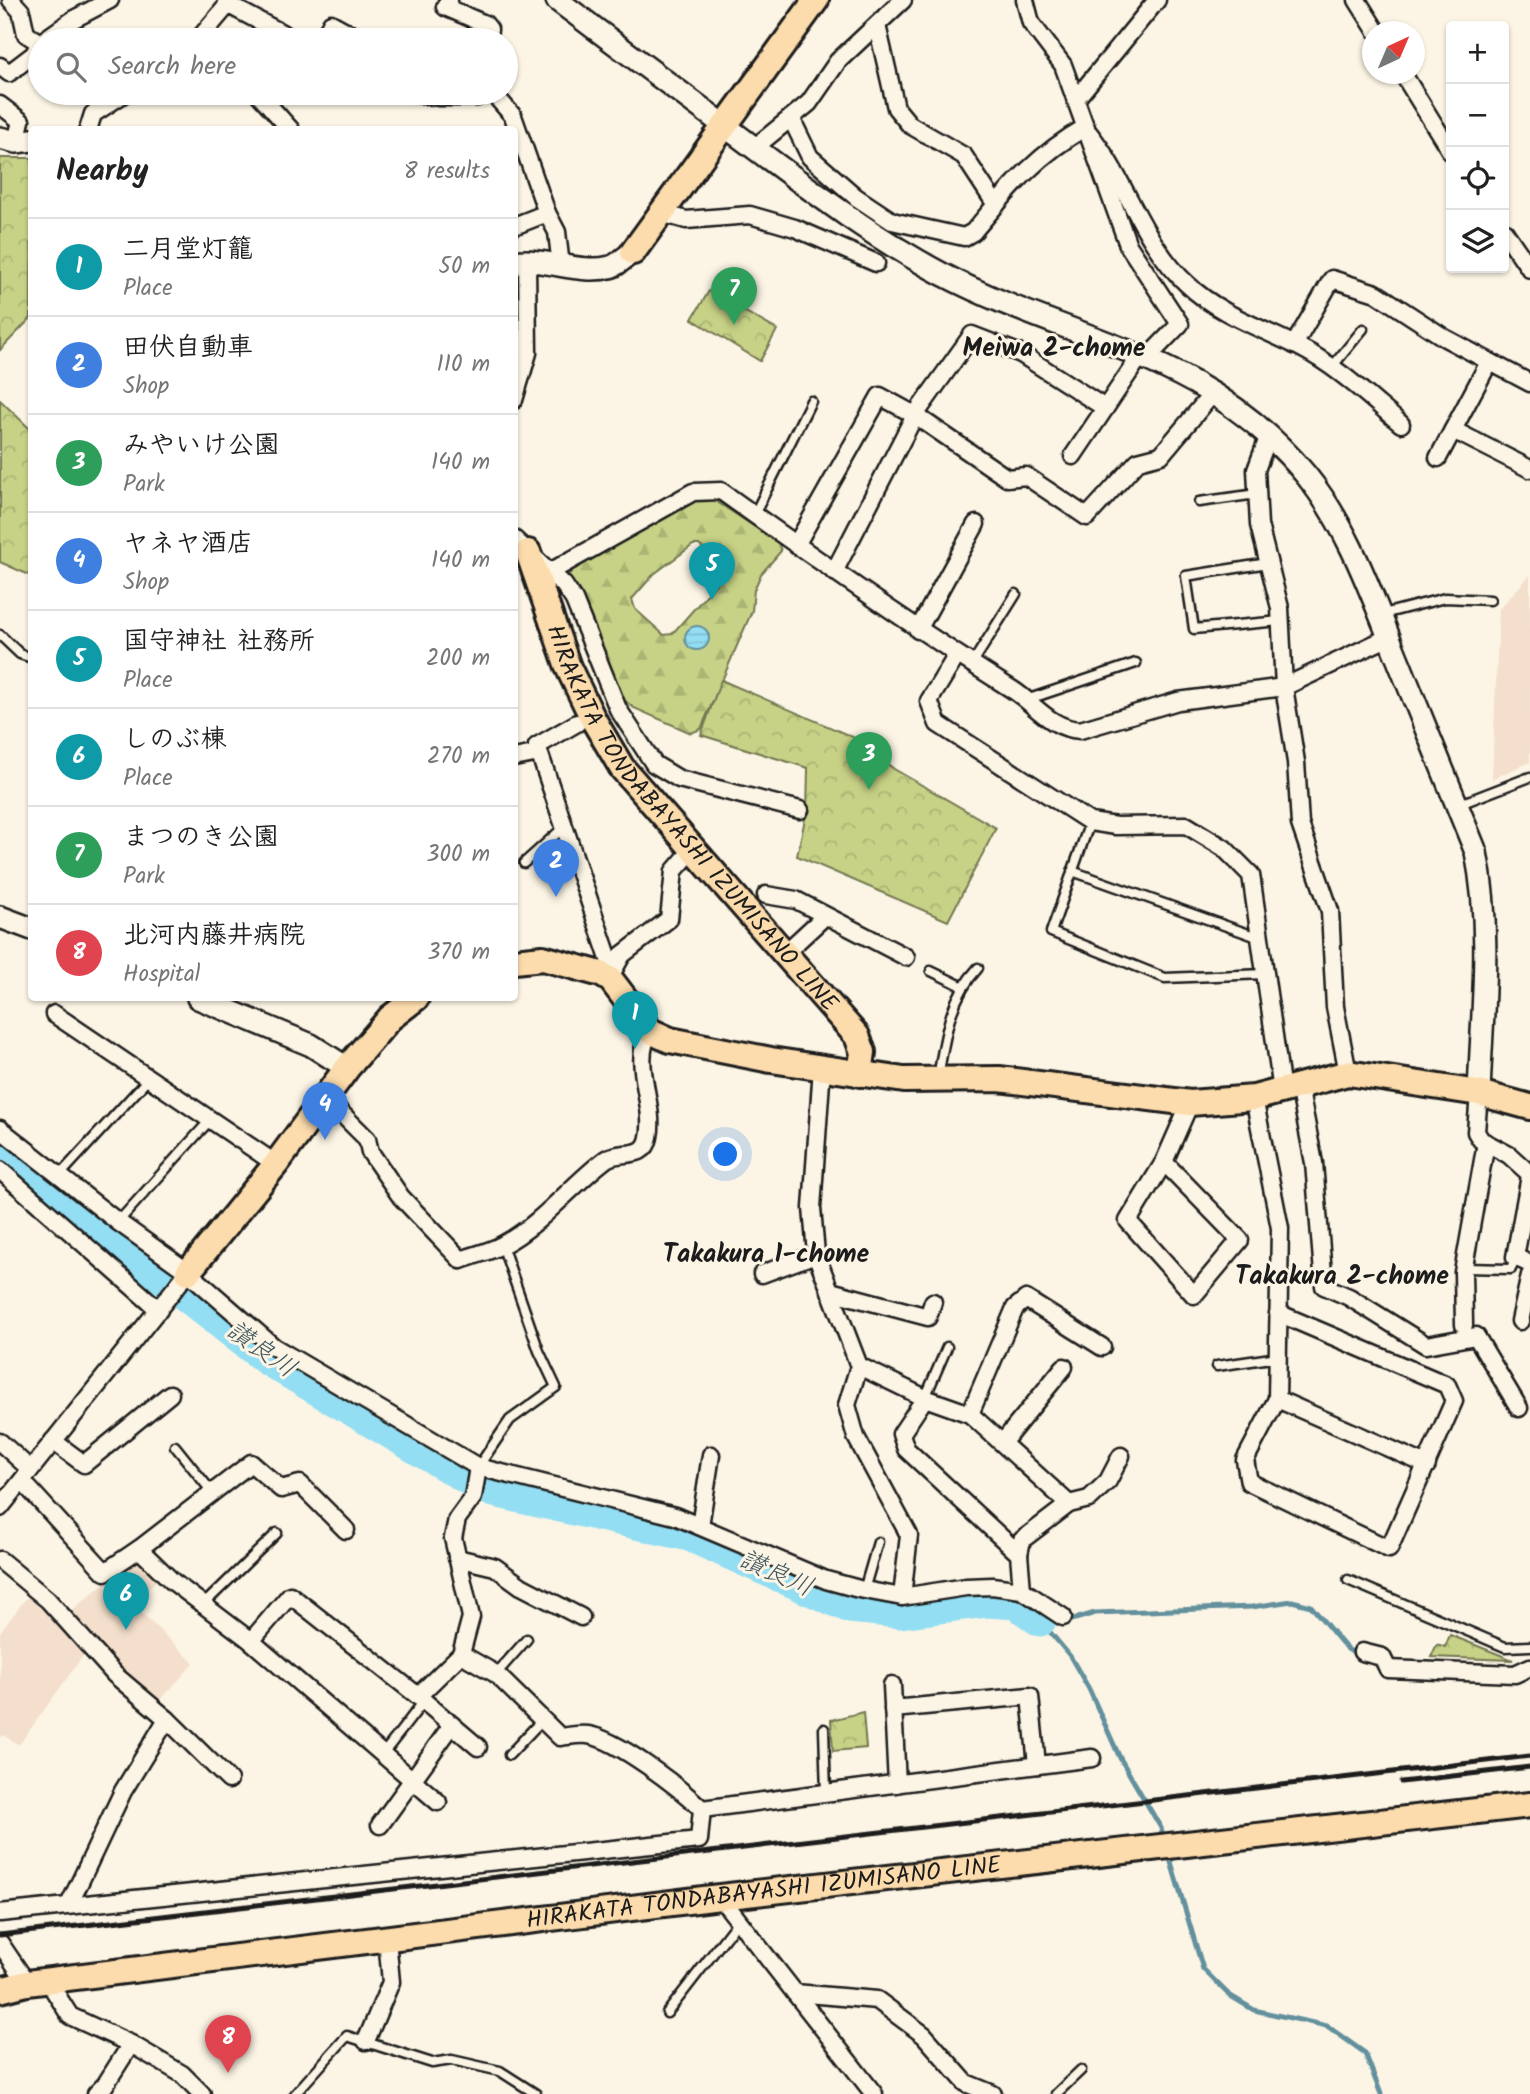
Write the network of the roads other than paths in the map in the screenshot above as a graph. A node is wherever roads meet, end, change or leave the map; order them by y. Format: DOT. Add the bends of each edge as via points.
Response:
graph roads {
  1 [pos="11,0"];
  2 [pos="110,0"];
  3 [pos="449,0"];
  4 [pos="557,0"];
  5 [pos="816,0"];
  6 [pos="903,0"];
  7 [pos="1025,0"];
  8 [pos="1157,0"];
  9 [pos="1357,0"];
  10 [pos="227,2"];
  11 [pos="1370,21"];
  12 [pos="877,25"];
  13 [pos="61,28"];
  14 [pos="207,28"];
  15 [pos="274,28"];
  16 [pos="488,28"];
  17 [pos="28,35"];
  18 [pos="28,59"];
  19 [pos="0,66"];
  20 [pos="1409,84"];
  21 [pos="1076,99"];
  22 [pos="0,105"];
  23 [pos="107,105"];
  24 [pos="268,105"];
  25 [pos="503,105"];
  26 [pos="791,118"];
  27 [pos="89,126"];
  28 [pos="287,126"];
  29 [pos="517,126"];
  30 [pos="723,126"];
  31 [pos="518,130"];
  32 [pos="1088,130"];
  33 [pos="16,140"];
  34 [pos="1448,147"];
  35 [pos="754,148"];
  36 [pos="996,205"];
  37 [pos="547,213"];
  38 [pos="661,213"];
  39 [pos="518,224"];
  40 [pos="1509,238"];
  41 [pos="633,252"];
  42 [pos="521,261"];
  43 [pos="876,263"];
  44 [pos="561,266"];
  45 [pos="1530,270"];
  46 [pos="1363,329"];
  47 [pos="1294,345"];
  48 [pos="1145,356"];
  49 [pos="1488,363"];
  50 [pos="1332,367"];
  51 [pos="1530,383"];
  52 [pos="518,387"];
  53 [pos="1213,393"];
  54 [pos="811,401"];
  55 [pos="1105,408"];
  56 [pos="915,415"];
  57 [pos="1401,424"];
  58 [pos="1453,430"];
  59 [pos="1269,435"];
  60 [pos="1073,456"];
  61 [pos="1438,458"];
  62 [pos="1530,469"];
  63 [pos="1257,494"];
  64 [pos="1199,502"];
  65 [pos="754,515"];
  66 [pos="976,524"];
  67 [pos="796,545"];
  68 [pos="521,546"];
  69 [pos="1268,563"];
  70 [pos="550,572"];
  71 [pos="834,572"];
  72 [pos="1016,594"];
  73 [pos="1490,600"];
  74 [pos="1380,615"];
  75 [pos="1281,621"];
  76 [pos="918,630"];
  77 [pos="0,635"];
  78 [pos="1389,637"];
  79 [pos="957,655"];
  80 [pos="28,657"];
  81 [pos="1136,663"];
  82 [pos="972,664"];
  83 [pos="1284,687"];
  84 [pos="1026,700"];
  85 [pos="577,723"];
  86 [pos="518,747"];
  87 [pos="538,749"];
  88 [pos="518,756"];
  89 [pos="1530,777"];
  90 [pos="1457,805"];
  91 [pos="800,810"];
  92 [pos="1090,822"];
  93 [pos="563,828"];
  94 [pos="693,849"];
  95 [pos="524,863"];
  96 [pos="1072,872"];
  97 [pos="766,895"];
  98 [pos="825,916"];
  99 [pos="0,917"];
  100 [pos="28,924"];
  101 [pos="1260,938"];
  102 [pos="785,953"];
  103 [pos="906,957"];
  104 [pos="518,961"];
  105 [pos="978,968"];
  106 [pos="930,971"];
  107 [pos="1265,974"];
  108 [pos="612,975"];
  109 [pos="962,986"];
  110 [pos="205,1001"];
  111 [pos="412,1001"];
  112 [pos="54,1014"];
  113 [pos="650,1031"];
  114 [pos="347,1068"];
  115 [pos="822,1068"];
  116 [pos="1348,1073"];
  117 [pos="860,1074"];
  118 [pos="150,1077"];
  119 [pos="937,1080"];
  120 [pos="1291,1088"];
  121 [pos="1479,1093"];
  122 [pos="324,1096"];
  123 [pos="1254,1098"];
  124 [pos="1190,1103"];
  125 [pos="1530,1107"];
  126 [pos="211,1119"];
  127 [pos="0,1129"];
  128 [pos="1486,1143"];
  129 [pos="1164,1162"];
  130 [pos="276,1164"];
  131 [pos="0,1170"];
  132 [pos="1530,1175"];
  133 [pos="60,1176"];
  134 [pos="118,1222"];
  135 [pos="502,1245"];
  136 [pos="816,1254"];
  137 [pos="1523,1260"];
  138 [pos="1464,1268"];
  139 [pos="188,1272"];
  140 [pos="762,1274"];
  141 [pos="1530,1275"];
  142 [pos="830,1291"];
  143 [pos="933,1302"];
  144 [pos="159,1310"];
  145 [pos="1278,1313"];
  146 [pos="1520,1321"];
  147 [pos="1464,1325"];
  148 [pos="947,1347"];
  149 [pos="1102,1347"];
  150 [pos="1278,1357"];
  151 [pos="859,1366"];
  152 [pos="1217,1366"];
  153 [pos="1064,1367"];
  154 [pos="170,1394"];
  155 [pos="925,1398"];
  156 [pos="1277,1399"];
  157 [pos="1519,1408"];
  158 [pos="970,1414"];
  159 [pos="0,1441"];
  160 [pos="53,1441"];
  161 [pos="1003,1442"];
  162 [pos="175,1446"];
  163 [pos="712,1455"];
  164 [pos="1121,1456"];
  165 [pos="1427,1465"];
  166 [pos="478,1467"];
  167 [pos="26,1475"];
  168 [pos="212,1492"];
  169 [pos="1069,1504"];
  170 [pos="0,1508"];
  171 [pos="700,1526"];
  172 [pos="346,1530"];
  173 [pos="277,1533"];
  174 [pos="878,1542"];
  175 [pos="139,1549"];
  176 [pos="1019,1555"];
  177 [pos="457,1558"];
  178 [pos="0,1560"];
  179 [pos="1348,1580"];
  180 [pos="864,1590"];
  181 [pos="1022,1590"];
  182 [pos="902,1597"];
  183 [pos="204,1605"];
  184 [pos="581,1617"];
  185 [pos="1063,1617"];
  186 [pos="527,1640"];
  187 [pos="251,1641"];
  188 [pos="1530,1646"];
  189 [pos="1362,1652"];
  190 [pos="461,1654"];
  191 [pos="1530,1667"];
  192 [pos="496,1674"];
  193 [pos="892,1685"];
  194 [pos="421,1699"];
  195 [pos="893,1709"];
  196 [pos="167,1719"];
  197 [pos="542,1720"];
  198 [pos="452,1725"];
  199 [pos="824,1729"];
  200 [pos="478,1747"];
  201 [pos="509,1755"];
  202 [pos="382,1756"];
  203 [pos="1092,1758"];
  204 [pos="1037,1765"];
  205 [pos="229,1780"];
  206 [pos="411,1780"];
  207 [pos="897,1784"];
  208 [pos="827,1793"];
  209 [pos="438,1802"];
  210 [pos="1530,1805"];
  211 [pos="702,1809"];
  212 [pos="380,1825"];
  213 [pos="720,1897"];
  214 [pos="69,1905"];
  215 [pos="0,1913"];
  216 [pos="738,1921"];
  217 [pos="387,1939"];
  218 [pos="0,1943"];
  219 [pos="37,1982"];
  220 [pos="0,1990"];
  221 [pos="794,1993"];
  222 [pos="667,2013"];
  223 [pos="366,2041"];
  224 [pos="131,2044"];
  225 [pos="1081,2070"];
  226 [pos="96,2094"];
  227 [pos="202,2094"];
  228 [pos="295,2094"];
  229 [pos="536,2094"];
  230 [pos="874,2094"];
  231 [pos="993,2094"];
  232 [pos="1056,2094"];
  1 -- 17 [label="street"];
  2 -- 13 [label="street"];
  3 -- 16 [label="street" via="445,7"];
  4 -- 30 [label="street"];
  5 -- 30 [label="main road"];
  6 -- 12 [label="street"];
  7 -- 21 [label="street" via="1031,23 1063,65"];
  8 -- 21 [label="street"];
  9 -- 11 [label="street"];
  10 -- 14 [label="street"];
  10 -- 15 [label="street"];
  12 -- 26 [label="street" via="838,61 809,103"];
  12 -- 36 [label="street" via="896,108 910,125 964,156"];
  18 -- 19 [label="street" via="9,73"];
  20 -- 34 [label="street"];
  21 -- 32 [label="street"];
  22 -- 33 [label="street" via="21,121"];
  23 -- 27 [label="street" via="93,114"];
  24 -- 28 [label="street"];
  25 -- 29 [label="street"];
  26 -- 35 [label="street"];
  26 -- 36 [label="street" via="810,157 892,221 964,237"];
  30 -- 35 [label="street"];
  30 -- 38 [label="main road"];
  31 -- 37 [label="street"];
  32 -- 36 [label="street" via="1058,143 1032,163"];
  32 -- 47 [label="street" via="1107,156 1163,261 1190,287 1231,314"];
  32 -- 48 [label="street" via="1128,245 1180,324"];
  35 -- 48 [label="street" via="872,234 944,275"];
  37 -- 39 [label="street"];
  37 -- 44 [label="street" via="557,232"];
  38 -- 41 [label="main road"];
  38 -- 43 [label="street" via="686,220 750,215 795,228"];
  40 -- 45 [label="street"];
  41 -- 44 [label="street" via="610,267"];
  42 -- 44 [label="street"];
  42 -- 52 [label="street" via="528,353"];
  46 -- 50 [label="lane"];
  47 -- 49 [label="street" via="1332,279 1376,293"];
  47 -- 50 [label="street"];
  48 -- 53 [label="street"];
  48 -- 55 [label="street"];
  49 -- 51 [label="street"];
  49 -- 58 [label="street"];
  50 -- 57 [label="street"];
  53 -- 56 [label="street" via="1161,455 1138,461 1087,517 1026,477 1007,478"];
  53 -- 59 [label="street"];
  54 -- 65 [label="lane"];
  55 -- 56 [label="street" via="1021,354 972,335"];
  55 -- 60 [label="street"];
  56 -- 67 [label="street" via="880,396"];
  56 -- 71 [label="street"];
  58 -- 61 [label="street"];
  58 -- 62 [label="street"];
  59 -- 63 [label="street" via="1256,470"];
  59 -- 74 [label="street" via="1335,516"];
  63 -- 64 [label="lane"];
  63 -- 69 [label="street"];
  65 -- 67 [label="street"];
  65 -- 70 [label="street" via="722,491 693,492"];
  66 -- 76 [label="street"];
  67 -- 71 [label="street"];
  68 -- 70 [label="street"];
  68 -- 94 [label="main road, HIRAKATA TONDABAYASHI IZUMISANO LINE" via="593,719 622,768"];
  69 -- 75 [label="street"];
  69 -- 75 [label="lane" via="1186,576 1194,629"];
  70 -- 91 [label="street" via="574,600 611,712 653,764 679,779"];
  71 -- 76 [label="street"];
  72 -- 82 [label="lane"];
  73 -- 74 [label="lane" via="1445,598"];
  74 -- 78 [label="street"];
  75 -- 83 [label="street"];
  76 -- 79 [label="street"];
  77 -- 80 [label="lane"];
  78 -- 83 [label="street"];
  78 -- 90 [label="street"];
  79 -- 82 [label="street"];
  79 -- 92 [label="street" via="929,701 938,724"];
  81 -- 84 [label="lane"];
  82 -- 84 [label="street"];
  83 -- 84 [label="street" via="1178,701 1080,730 1051,722"];
  83 -- 116 [label="street" via="1300,824 1330,911 1335,1007"];
  85 -- 87 [label="street"];
  86 -- 87 [label="street"];
  87 -- 88 [label="street"];
  87 -- 93 [label="street"];
  89 -- 90 [label="lane"];
  90 -- 121 [label="street" via="1476,852 1484,889"];
  92 -- 96 [label="lane"];
  92 -- 101 [label="street" via="1186,825 1224,848 1251,875"];
  93 -- 95 [label="lane"];
  93 -- 108 [label="street"];
  94 -- 102 [label="main road, HIRAKATA TONDABAYASHI IZUMISANO LINE"];
  94 -- 108 [label="street" via="674,871 669,919 622,956"];
  96 -- 101 [label="lane"];
  96 -- 107 [label="lane" via="1051,932 1165,978"];
  97 -- 98 [label="street" via="796,901"];
  98 -- 102 [label="street"];
  98 -- 103 [label="street"];
  99 -- 100 [label="street"];
  101 -- 107 [label="street"];
  102 -- 117 [label="main road, HIRAKATA TONDABAYASHI IZUMISANO LINE" via="857,1036 863,1052"];
  104 -- 108 [label="main road" via="543,958"];
  105 -- 109 [label="lane"];
  106 -- 109 [label="lane"];
  107 -- 120 [label="street"];
  108 -- 113 [label="main road"];
  109 -- 119 [label="lane" via="947,1026"];
  110 -- 114 [label="street" via="311,1045"];
  111 -- 114 [label="main road" via="390,1018"];
  112 -- 118 [label="street"];
  113 -- 115 [label="main road" via="670,1040"];
  113 -- 135 [label="street" via="643,1042 650,1115 645,1148 612,1155 548,1212"];
  114 -- 122 [label="main road"];
  115 -- 117 [label="main road"];
  115 -- 136 [label="street" via="812,1208"];
  116 -- 120 [label="main road"];
  116 -- 121 [label="main road"];
  117 -- 119 [label="main road"];
  118 -- 126 [label="street"];
  118 -- 133 [label="lane"];
  119 -- 124 [label="main road" via="999,1079"];
  120 -- 123 [label="main road"];
  120 -- 157 [label="street" via="1314,1163 1324,1286 1426,1345 1476,1336"];
  121 -- 125 [label="main road"];
  121 -- 128 [label="street" via="1476,1132"];
  122 -- 130 [label="main road"];
  122 -- 135 [label="street" via="367,1139 370,1152 401,1197 461,1260"];
  123 -- 124 [label="main road"];
  123 -- 145 [label="street" via="1280,1228"];
  124 -- 129 [label="street"];
  126 -- 130 [label="street"];
  126 -- 134 [label="lane"];
  127 -- 133 [label="street"];
  128 -- 132 [label="street" via="1509,1155"];
  128 -- 138 [label="street"];
  129 -- 129 [label="street" via="1128,1221 1194,1295 1240,1240"];
  130 -- 139 [label="main road"];
  131 -- 144 [label="street"];
  132 -- 137 [label="street"];
  133 -- 134 [label="street"];
  134 -- 139 [label="street"];
  135 -- 166 [label="lane" via="556,1387 510,1420"];
  136 -- 140 [label="street"];
  136 -- 142 [label="street"];
  137 -- 138 [label="lane" via="1511,1269"];
  138 -- 147 [label="street"];
  139 -- 144 [label="street"];
  139 -- 166 [label="street" via="274,1347"];
  141 -- 146 [label="street"];
  142 -- 143 [label="street" via="928,1317"];
  142 -- 151 [label="street"];
  144 -- 160 [label="street"];
  145 -- 150 [label="street"];
  145 -- 165 [label="street" via="1447,1385 1454,1401"];
  148 -- 155 [label="lane"];
  149 -- 158 [label="street" via="1026,1299 1015,1308"];
  150 -- 152 [label="lane"];
  150 -- 156 [label="street"];
  151 -- 155 [label="street"];
  151 -- 182 [label="street" via="848,1405 856,1437 909,1535"];
  153 -- 161 [label="street"];
  154 -- 160 [label="street" via="84,1464"];
  155 -- 158 [label="street"];
  155 -- 176 [label="street" via="901,1434 905,1449"];
  156 -- 165 [label="street"];
  156 -- 165 [label="street" via="1245,1460 1249,1482 1389,1549"];
  158 -- 161 [label="street"];
  159 -- 167 [label="street"];
  160 -- 167 [label="street"];
  161 -- 169 [label="street"];
  162 -- 168 [label="lane"];
  163 -- 171 [label="street"];
  164 -- 169 [label="street" via="1108,1481 1089,1499"];
  166 -- 171 [label="street"];
  166 -- 177 [label="street" via="473,1497 457,1519 453,1538"];
  167 -- 170 [label="street"];
  167 -- 175 [label="street" via="105,1572"];
  168 -- 172 [label="street" via="251,1463 281,1489 300,1484"];
  168 -- 175 [label="street"];
  169 -- 176 [label="street" via="1022,1540"];
  171 -- 180 [label="street" via="826,1580"];
  173 -- 183 [label="lane"];
  174 -- 180 [label="lane"];
  175 -- 183 [label="street"];
  176 -- 181 [label="street"];
  177 -- 184 [label="street" via="495,1567"];
  177 -- 190 [label="street" via="471,1617"];
  178 -- 196 [label="street" via="48,1600 115,1675"];
  179 -- 188 [label="lane" via="1505,1647"];
  180 -- 182 [label="street"];
  181 -- 182 [label="street" via="966,1587"];
  181 -- 185 [label="street"];
  183 -- 187 [label="street"];
  186 -- 192 [label="lane"];
  187 -- 194 [label="street" via="290,1595"];
  187 -- 202 [label="street"];
  189 -- 191 [label="street" via="1385,1663 1515,1674"];
  190 -- 192 [label="street"];
  190 -- 194 [label="street"];
  192 -- 197 [label="street"];
  193 -- 195 [label="street"];
  194 -- 198 [label="street"];
  194 -- 202 [label="lane"];
  195 -- 204 [label="street" via="1030,1696"];
  195 -- 207 [label="street"];
  196 -- 205 [label="street"];
  196 -- 214 [label="street" via="122,1791"];
  197 -- 201 [label="lane"];
  197 -- 211 [label="street" via="560,1737 590,1735 629,1755 674,1783"];
  198 -- 200 [label="street"];
  198 -- 206 [label="street"];
  199 -- 208 [label="lane"];
  202 -- 206 [label="street"];
  203 -- 204 [label="street"];
  204 -- 207 [label="street"];
  206 -- 209 [label="street"];
  206 -- 212 [label="street"];
  207 -- 208 [label="street"];
  208 -- 211 [label="street"];
  210 -- 213 [label="main road, HIRAKATA TONDABAYASHI IZUMISANO LINE"];
  211 -- 214 [label="street" via="699,1840"];
  213 -- 216 [label="street"];
  213 -- 217 [label="main road, HIRAKATA TONDABAYASHI IZUMISANO LINE"];
  214 -- 215 [label="street"];
  216 -- 221 [label="street"];
  216 -- 222 [label="lane"];
  217 -- 219 [label="main road, HIRAKATA TONDABAYASHI IZUMISANO LINE"];
  217 -- 223 [label="street" via="391,1982"];
  218 -- 219 [label="street"];
  219 -- 220 [label="main road, HIRAKATA TONDABAYASHI IZUMISANO LINE"];
  219 -- 224 [label="street" via="70,2016"];
  221 -- 230 [label="street"];
  221 -- 231 [label="street" via="877,2000 924,2035 966,2082"];
  223 -- 228 [label="lane" via="347,2036"];
  223 -- 229 [label="lane" via="432,2063 452,2060 500,2071"];
  224 -- 226 [label="street"];
  224 -- 227 [label="street" via="183,2074"];
  225 -- 232 [label="lane"];
}
